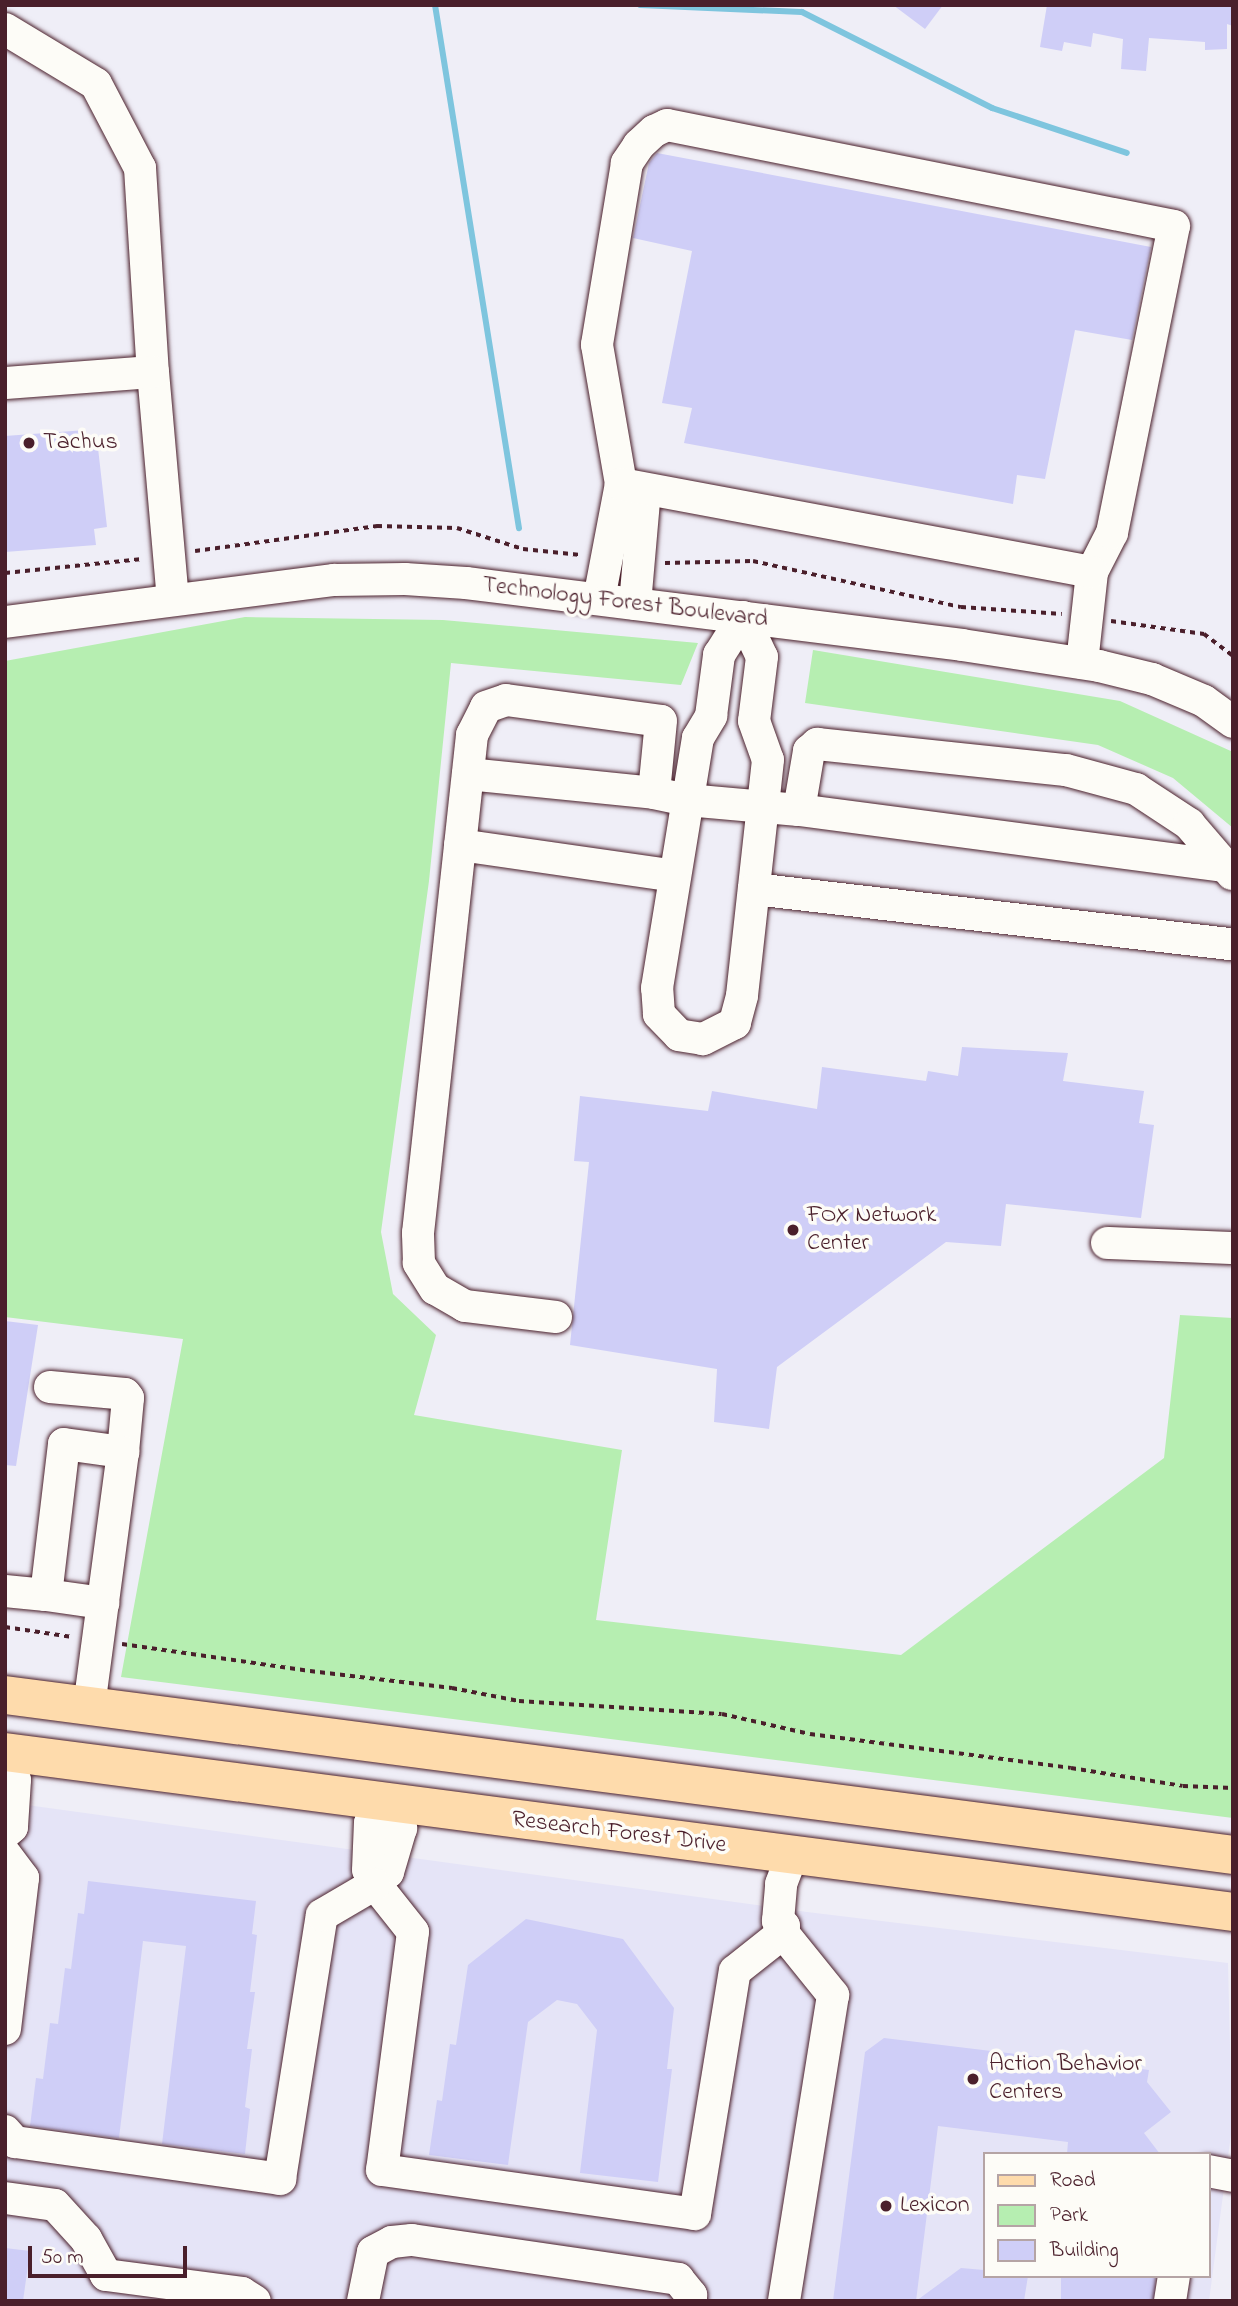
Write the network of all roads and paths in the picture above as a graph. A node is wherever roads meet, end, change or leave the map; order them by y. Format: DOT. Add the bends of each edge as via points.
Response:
graph roads {
  1 [pos="5,29"];
  2 [pos="153,372"];
  3 [pos="5,383"];
  4 [pos="633,486"];
  5 [pos="1092,572"];
  6 [pos="173,599"];
  7 [pos="599,600"];
  8 [pos="635,604"];
  9 [pos="743,617"];
  10 [pos="5,622"];
  11 [pos="1082,663"];
  12 [pos="1233,722"];
  13 [pos="468,774"];
  14 [pos="654,793"];
  15 [pos="687,800"];
  16 [pos="763,806"];
  17 [pos="799,810"];
  18 [pos="460,845"];
  19 [pos="1229,870"];
  20 [pos="675,876"];
  21 [pos="754,889"];
  22 [pos="1233,944"];
  23 [pos="1107,1243"];
  24 [pos="1233,1248"];
  25 [pos="555,1317"];
  26 [pos="50,1387"];
  27 [pos="123,1452"];
  28 [pos="5,1591"];
  29 [pos="47,1595"];
  30 [pos="103,1603"];
  31 [pos="5,1627"];
  32 [pos="98,1640"];
  33 [pos="5,1695"];
  34 [pos="89,1706"];
  35 [pos="433,1751"];
  36 [pos="5,1752"];
  37 [pos="5,1758"];
  38 [pos="1233,1788"];
  39 [pos="376,1801"];
  40 [pos="5,1833"];
  41 [pos="5,1854"];
  42 [pos="1233,1855"];
  43 [pos="792,1856"];
  44 [pos="376,1880"];
  45 [pos="1233,1912"];
  46 [pos="784,1929"];
  47 [pos="5,2029"];
  48 [pos="5,2131"];
  49 [pos="1210,2171"];
  50 [pos="1233,2176"];
  51 [pos="5,2198"];
  52 [pos="1174,2278"];
  53 [pos="255,2301"];
  54 [pos="363,2301"];
  55 [pos="691,2301"];
  56 [pos="784,2301"];
  57 [pos="1170,2301"];
  1 -- 2 [label="street" via="96,84 140,168"];
  2 -- 3 [label="street"];
  2 -- 6 [label="street"];
  4 -- 5 [label="street"];
  4 -- 5 [label="street" via="597,345 627,163 654,131 667,125 1174,226 1112,533"];
  4 -- 7 [label="street"];
  4 -- 8 [label="street"];
  5 -- 11 [label="street"];
  6 -- 7 [label="street, Technology Forest Boulevard" via="334,580 405,579"];
  6 -- 10 [label="street, Technology Forest Boulevard"];
  7 -- 8 [label="street, Technology Forest Boulevard"];
  8 -- 9 [label="street, Technology Forest Boulevard"];
  9 -- 11 [label="street, Technology Forest Boulevard"];
  9 -- 15 [label="street" via="719,655 711,716 698,738"];
  9 -- 16 [label="street" via="762,657 754,721 768,760"];
  11 -- 12 [label="street, Technology Forest Boulevard" via="1152,679 1204,701"];
  13 -- 14 [label="street"];
  13 -- 14 [label="street" via="472,735 486,707 506,700 661,721"];
  13 -- 18 [label="street"];
  14 -- 15 [label="street"];
  15 -- 16 [label="street"];
  15 -- 20 [label="street"];
  16 -- 17 [label="street"];
  16 -- 21 [label="street"];
  17 -- 19 [label="street"];
  17 -- 19 [label="street" via="809,751 817,744 1066,770 1136,789 1189,824"];
  18 -- 20 [label="street"];
  18 -- 25 [label="street" via="418,1233 419,1263 435,1289 465,1306"];
  20 -- 21 [label="street" via="657,988 659,1014 679,1035 703,1039 735,1023"];
  21 -- 22 [label="street"];
  23 -- 24 [label="street"];
  26 -- 27 [label="street" via="125,1394"];
  27 -- 29 [label="street" via="64,1444"];
  27 -- 30 [label="street"];
  28 -- 29 [label="street"];
  29 -- 30 [label="street"];
  30 -- 32 [label="street"];
  31 -- 32 [label="path"];
  32 -- 34 [label="street"];
  32 -- 38 [label="path" via="519,1701 722,1714 810,1734 1183,1786"];
  33 -- 34 [label="main road"];
  34 -- 35 [label="main road"];
  35 -- 39 [label="main road"];
  35 -- 42 [label="main road"];
  36 -- 39 [label="main road, Research Forest Drive"];
  37 -- 40 [label="street" via="15,1780 12,1827"];
  39 -- 43 [label="main road, Research Forest Drive"];
  39 -- 44 [label="street" via="368,1870"];
  41 -- 47 [label="street" via="23,1878"];
  43 -- 45 [label="main road, Research Forest Drive"];
  43 -- 46 [label="street" via="781,1884 778,1921"];
  44 -- 46 [label="street" via="413,1932 382,2169 695,2214 736,1971"];
  44 -- 48 [label="street" via="322,1915 280,2179 15,2142"];
  46 -- 56 [label="street" via="833,1995"];
  49 -- 50 [label="street"];
  51 -- 53 [label="street" via="55,2205 86,2239 106,2275 242,2293"];
  52 -- 57 [label="street"];
  54 -- 55 [label="street" via="373,2252 412,2239 678,2279"];
}
